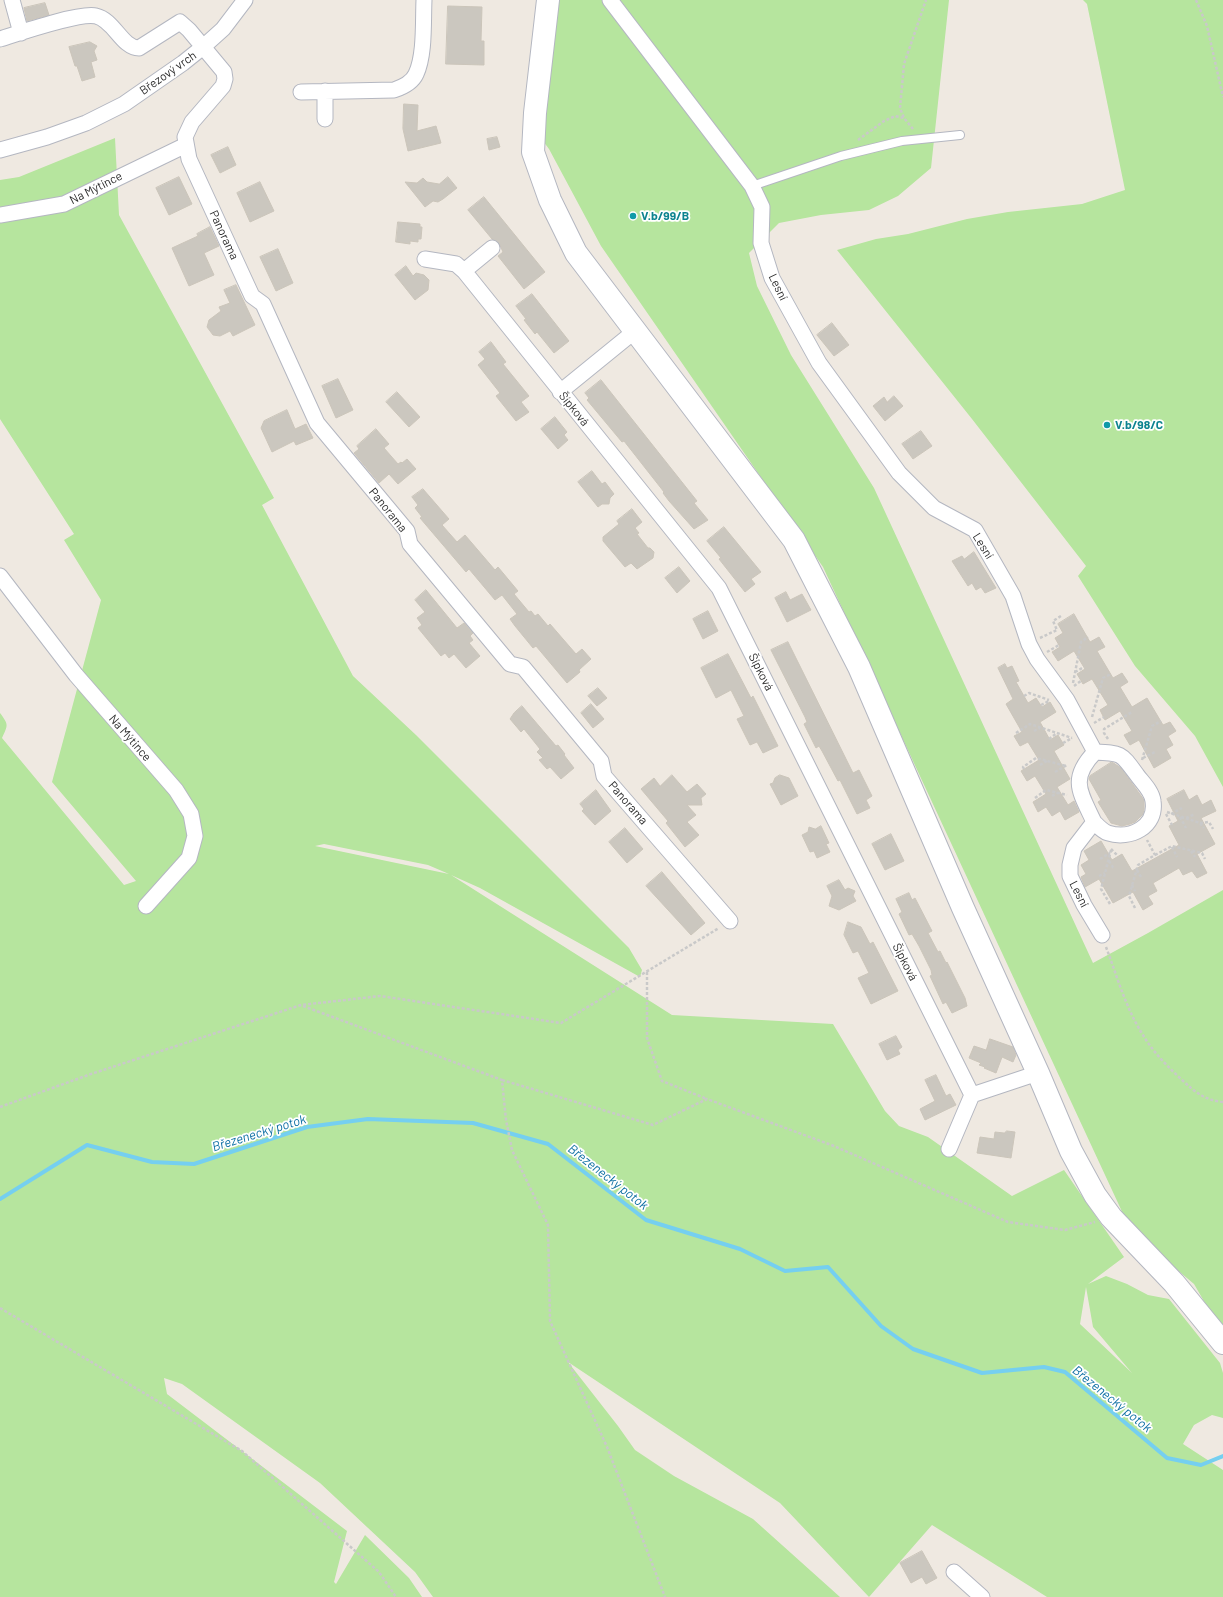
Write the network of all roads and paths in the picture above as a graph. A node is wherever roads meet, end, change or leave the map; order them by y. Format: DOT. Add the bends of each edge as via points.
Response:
graph roads {
  1 [pos="12,0"];
  2 [pos="245,0"];
  3 [pos="424,0"];
  4 [pos="548,0"];
  5 [pos="610,0"];
  6 [pos="926,0"];
  7 [pos="1196,0"];
  8 [pos="21,33"];
  9 [pos="0,39"];
  10 [pos="203,47"];
  11 [pos="325,91"];
  12 [pos="301,92"];
  13 [pos="1223,96"];
  14 [pos="904,118"];
  15 [pos="325,119"];
  16 [pos="960,135"];
  17 [pos="902,141"];
  18 [pos="186,145"];
  19 [pos="0,150"];
  20 [pos="841,156"];
  21 [pos="752,186"];
  22 [pos="0,215"];
  23 [pos="492,248"];
  24 [pos="425,259"];
  25 [pos="464,271"];
  26 [pos="635,331"];
  27 [pos="560,392"];
  28 [pos="0,576"];
  29 [pos="1060,616"];
  30 [pos="1088,637"];
  31 [pos="1029,644"];
  32 [pos="1084,667"];
  33 [pos="1075,672"];
  34 [pos="1111,674"];
  35 [pos="1072,688"];
  36 [pos="1024,696"];
  37 [pos="1049,700"];
  38 [pos="1055,702"];
  39 [pos="1041,705"];
  40 [pos="1132,712"];
  41 [pos="1161,721"];
  42 [pos="1090,725"];
  43 [pos="1040,728"];
  44 [pos="1034,731"];
  45 [pos="1016,733"];
  46 [pos="1058,733"];
  47 [pos="1072,738"];
  48 [pos="1049,739"];
  49 [pos="1095,752"];
  50 [pos="1155,752"];
  51 [pos="1119,754"];
  52 [pos="1142,758"];
  53 [pos="1047,760"];
  54 [pos="1040,765"];
  55 [pos="1066,766"];
  56 [pos="1024,769"];
  57 [pos="1138,775"];
  58 [pos="1058,793"];
  59 [pos="1052,796"];
  60 [pos="1035,798"];
  61 [pos="1083,799"];
  62 [pos="1182,808"];
  63 [pos="1159,810"];
  64 [pos="1171,814"];
  65 [pos="1195,814"];
  66 [pos="1180,817"];
  67 [pos="1186,818"];
  68 [pos="1094,822"];
  69 [pos="1200,823"];
  70 [pos="1172,825"];
  71 [pos="1186,828"];
  72 [pos="1204,828"];
  73 [pos="1141,829"];
  74 [pos="1213,829"];
  75 [pos="1172,846"];
  76 [pos="1191,850"];
  77 [pos="1155,855"];
  78 [pos="1177,857"];
  79 [pos="1195,857"];
  80 [pos="1100,859"];
  81 [pos="1205,859"];
  82 [pos="1109,860"];
  83 [pos="1114,869"];
  84 [pos="1136,870"];
  85 [pos="1105,873"];
  86 [pos="1100,876"];
  87 [pos="1140,877"];
  88 [pos="1103,881"];
  89 [pos="1106,885"];
  90 [pos="1132,885"];
  91 [pos="1135,891"];
  92 [pos="1110,904"];
  93 [pos="146,906"];
  94 [pos="1135,908"];
  95 [pos="730,921"];
  96 [pos="1102,935"];
  97 [pos="647,971"];
  98 [pos="301,1005"];
  99 [pos="1038,1073"];
  100 [pos="502,1080"];
  101 [pos="972,1095"];
  102 [pos="708,1099"];
  103 [pos="1223,1102"];
  104 [pos="0,1107"];
  105 [pos="950,1148"];
  106 [pos="1111,1217"];
  107 [pos="0,1308"];
  108 [pos="1223,1343"];
  109 [pos="954,1572"];
  110 [pos="396,1597"];
  111 [pos="665,1597"];
  112 [pos="982,1597"];
  1 -- 8 [label="street"];
  2 -- 10 [label="street" via="223,29"];
  3 -- 11 [label="street" via="422,50 416,75 409,83 394,90"];
  4 -- 26 [label="street" via="533,152 550,200 576,253"];
  5 -- 21 [label="street, Lesní"];
  6 -- 14 [label="path" via="904,64 900,108"];
  7 -- 13 [label="path" via="1207,26"];
  8 -- 9 [label="street, Březový vrch"];
  8 -- 10 [label="street, Březový vrch" via="81,16 96,16 112,26 129,45 139,48 180,22"];
  10 -- 18 [label="street, Panorama" via="224,72 225,80 223,86 192,122 185,137"];
  10 -- 19 [label="street, Březový vrch" via="124,104 86,123"];
  11 -- 12 [label="street"];
  11 -- 15 [label="street"];
  14 -- 17 [label="path" via="914,130"];
  14 -- 20 [label="path" via="895,116 884,121"];
  16 -- 17 [label="lane"];
  17 -- 20 [label="lane"];
  18 -- 22 [label="street, Na Mýtince" via="64,204"];
  18 -- 95 [label="street, Panorama" via="189,159 252,296 262,304 317,422 407,531 410,544 510,664 523,667 601,761 604,776"];
  20 -- 21 [label="lane"];
  21 -- 31 [label="street, Lesní" via="762,207 761,243 772,278 819,363 899,473 934,508 975,530 1013,596"];
  23 -- 25 [label="street"];
  24 -- 25 [label="street, Šípková" via="456,264"];
  25 -- 27 [label="street, Šípková"];
  26 -- 27 [label="street"];
  26 -- 99 [label="street" via="794,540 859,667 963,908"];
  27 -- 101 [label="street, Šípková" via="719,588"];
  28 -- 93 [label="street, Na Mýtince" via="76,676 176,790 191,814 195,836 189,858"];
  29 -- 31 [label="path" via="1053,621 1057,630"];
  30 -- 33 [label="path" via="1081,642"];
  31 -- 49 [label="street, Lesní" via="1067,700"];
  32 -- 33 [label="path"];
  33 -- 35 [label="path"];
  34 -- 42 [label="path" via="1102,678"];
  36 -- 37 [label="path" via="1029,693"];
  37 -- 38 [label="path"];
  37 -- 39 [label="path"];
  40 -- 51 [label="path" via="1104,729 1104,733"];
  41 -- 52 [label="path" via="1152,726"];
  43 -- 44 [label="path"];
  43 -- 45 [label="path" via="1030,724"];
  43 -- 46 [label="path"];
  46 -- 47 [label="path"];
  46 -- 48 [label="path"];
  49 -- 51 [label="street"];
  49 -- 61 [label="street" via="1084,763 1079,776 1079,788"];
  50 -- 52 [label="path"];
  51 -- 57 [label="street"];
  52 -- 57 [label="path"];
  53 -- 54 [label="path"];
  53 -- 55 [label="path"];
  53 -- 56 [label="path" via="1036,758 1023,767"];
  57 -- 63 [label="street"];
  58 -- 59 [label="path"];
  58 -- 60 [label="path" via="1046,790"];
  58 -- 61 [label="path"];
  61 -- 68 [label="street"];
  62 -- 64 [label="path"];
  63 -- 64 [label="path"];
  63 -- 70 [label="path"];
  63 -- 73 [label="street"];
  64 -- 66 [label="path"];
  65 -- 67 [label="path"];
  66 -- 67 [label="path"];
  66 -- 71 [label="path"];
  67 -- 69 [label="path"];
  68 -- 73 [label="street" via="1108,833 1123,835 1136,833"];
  68 -- 96 [label="street, Lesní" via="1074,848 1070,876"];
  69 -- 72 [label="path"];
  69 -- 74 [label="path" via="1209,822"];
  73 -- 77 [label="path"];
  75 -- 76 [label="path"];
  75 -- 77 [label="path"];
  75 -- 78 [label="path"];
  76 -- 79 [label="path"];
  76 -- 81 [label="path" via="1202,853"];
  77 -- 84 [label="path" via="1138,865"];
  80 -- 82 [label="path" via="1111,851"];
  82 -- 83 [label="path"];
  82 -- 85 [label="path"];
  84 -- 87 [label="path"];
  84 -- 90 [label="path"];
  85 -- 86 [label="path"];
  85 -- 88 [label="path"];
  88 -- 89 [label="path"];
  88 -- 92 [label="path" via="1101,889"];
  90 -- 91 [label="path"];
  90 -- 94 [label="path" via="1129,896"];
  95 -- 97 [label="path"];
  96 -- 103 [label="path" via="1132,1015 1143,1036 1166,1065 1192,1089 1207,1100"];
  97 -- 98 [label="path" via="560,1023 380,996"];
  97 -- 102 [label="path" via="647,1038 662,1081"];
  98 -- 100 [label="path"];
  98 -- 104 [label="path" via="91,1074"];
  99 -- 101 [label="street"];
  99 -- 106 [label="street" via="1071,1151 1095,1195"];
  100 -- 102 [label="path" via="653,1125"];
  100 -- 111 [label="path" via="512,1150 548,1225 550,1321 607,1447"];
  101 -- 105 [label="street"];
  102 -- 106 [label="path" via="834,1146 1008,1222 1065,1230"];
  106 -- 108 [label="street" via="1182,1292"];
  107 -- 110 [label="path" via="242,1451 379,1572"];
  109 -- 112 [label="street"];
}
